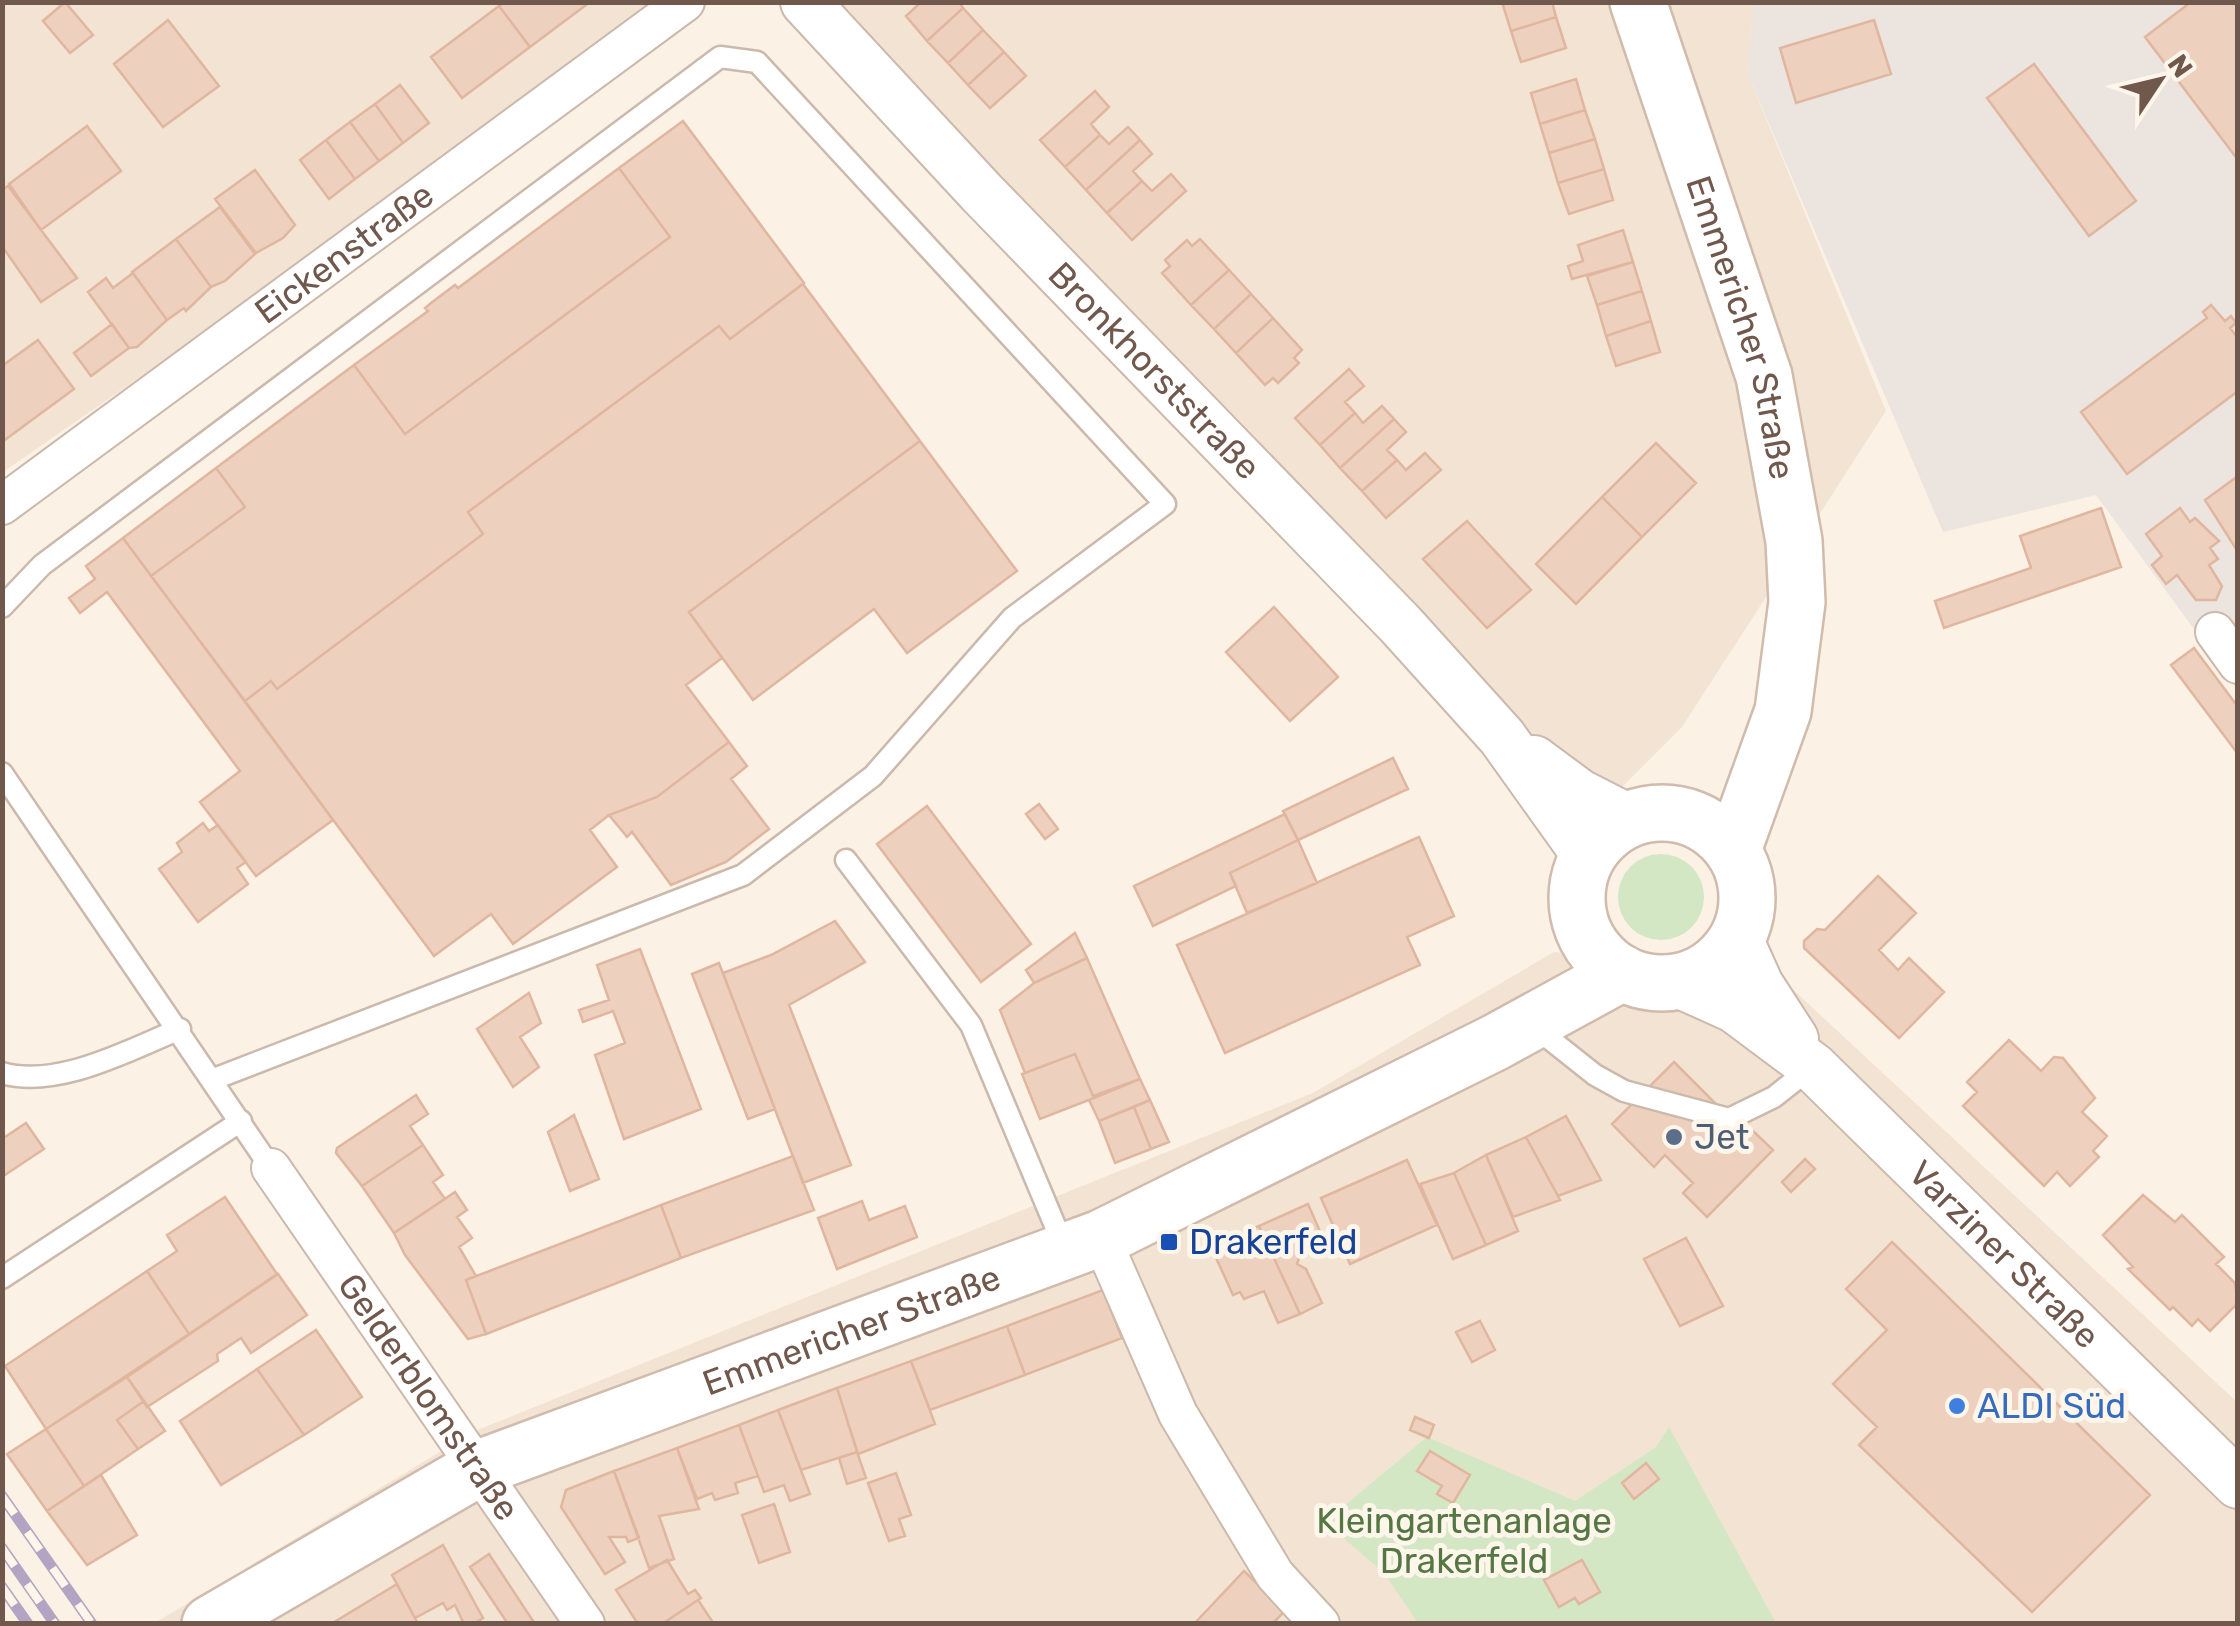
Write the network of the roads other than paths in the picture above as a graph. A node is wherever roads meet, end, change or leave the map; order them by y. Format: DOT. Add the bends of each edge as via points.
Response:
graph roads {
  1 [pos="685,2"];
  2 [pos="805,2"];
  3 [pos="1638,2"];
  4 [pos="2,505"];
  5 [pos="2,608"];
  6 [pos="2216,632"];
  7 [pos="1789,664"];
  8 [pos="2238,664"];
  9 [pos="1502,737"];
  10 [pos="2,773"];
  11 [pos="1687,816"];
  12 [pos="1629,819"];
  13 [pos="1732,850"];
  14 [pos="1587,856"];
  15 [pos="846,860"];
  16 [pos="1584,934"];
  17 [pos="1738,936"];
  18 [pos="1622,973"];
  19 [pos="1676,982"];
  20 [pos="180,1029"];
  21 [pos="1512,1033"];
  22 [pos="1812,1067"];
  23 [pos="2,1073"];
  24 [pos="214,1079"];
  25 [pos="241,1121"];
  26 [pos="272,1168"];
  27 [pos="1083,1244"];
  28 [pos="2,1278"];
  29 [pos="479,1468"];
  30 [pos="2238,1484"];
  31 [pos="210,1624"];
  32 [pos="584,1624"];
  33 [pos="1320,1624"];
  1 -- 4 [label="street, Eickenstraße"];
  2 -- 9 [label="street, Bronkhorststraße"];
  3 -- 7 [label="main road, Emmericher Straße" via="1764,376 1794,540 1797,602"];
  5 -- 24 [label="lane" via="42,565 720,58 758,62 1165,504 1012,618 873,776 743,874"];
  6 -- 8 [label="street"];
  7 -- 11 [label="main road, Emmericher Straße" via="1750,747 1724,783"];
  7 -- 13 [label="main road, Emmericher Straße" via="1775,740"];
  9 -- 12 [label="street, Bronkhorststraße" via="1580,794"];
  9 -- 14 [label="street, Bronkhorststraße"];
  10 -- 20 [label="lane"];
  11 -- 12 [label="main road"];
  11 -- 13 [label="main road"];
  12 -- 14 [label="main road"];
  13 -- 17 [label="main road" via="1746,893"];
  14 -- 16 [label="main road" via="1578,881"];
  15 -- 27 [label="lane" via="971,1025"];
  16 -- 18 [label="main road"];
  16 -- 21 [label="main road, Emmericher Straße"];
  17 -- 19 [label="main road" via="1722,958"];
  17 -- 22 [label="street, Varziner Straße" via="1759,985"];
  18 -- 19 [label="main road"];
  18 -- 21 [label="main road, Emmericher Straße"];
  19 -- 22 [label="street, Varziner Straße" via="1734,1008"];
  20 -- 23 [label="lane" via="61,1072 21,1078"];
  20 -- 24 [label="lane"];
  21 -- 22 [label="lane" via="1624,1091 1728,1119 1774,1097"];
  21 -- 27 [label="main road, Emmericher Straße"];
  22 -- 30 [label="street, Varziner Straße"];
  24 -- 25 [label="lane"];
  25 -- 26 [label="lane"];
  25 -- 28 [label="lane"];
  26 -- 29 [label="street, Gelderblomstraße"];
  27 -- 29 [label="main road, Emmericher Straße"];
  27 -- 33 [label="street" via="1275,1575"];
  29 -- 31 [label="main road, Emmericher Straße"];
  29 -- 32 [label="street, Gelderblomstraße"];
}
